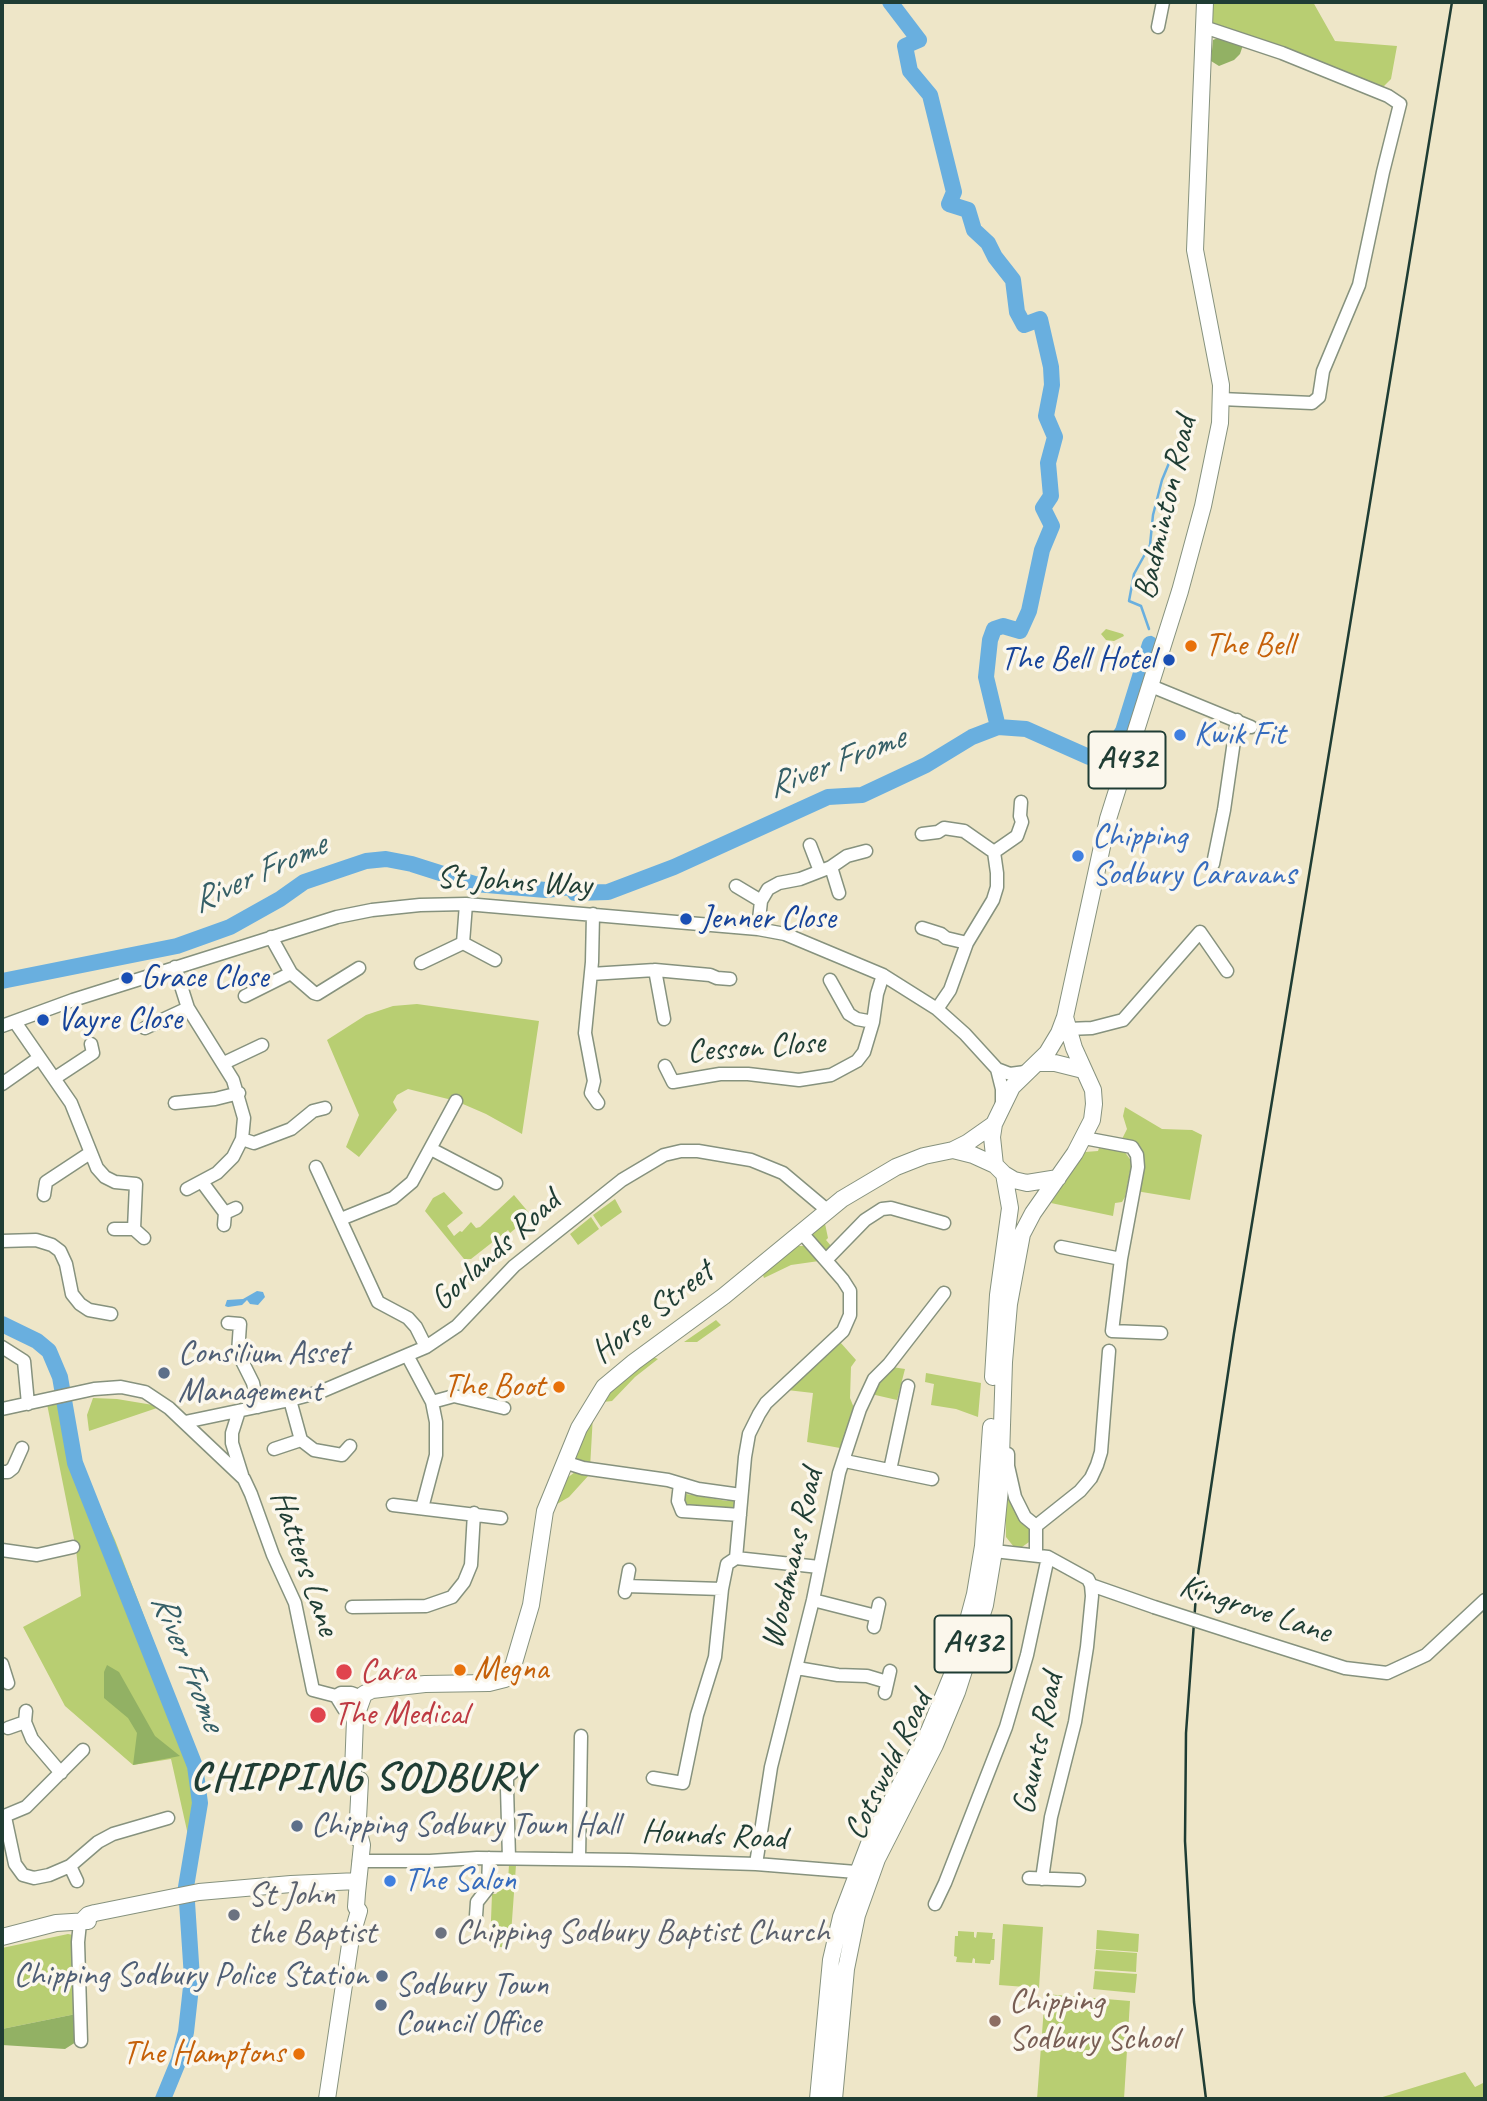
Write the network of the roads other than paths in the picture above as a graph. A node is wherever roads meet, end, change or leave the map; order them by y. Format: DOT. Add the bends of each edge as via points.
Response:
graph roads {
  1 [pos="1163,2"];
  2 [pos="1205,2"];
  3 [pos="1158,27"];
  4 [pos="1204,27"];
  5 [pos="1221,398"];
  6 [pos="1151,686"];
  7 [pos="1237,720"];
  8 [pos="1251,727"];
  9 [pos="1021,802"];
  10 [pos="922,834"];
  11 [pos="810,845"];
  12 [pos="994,852"];
  13 [pos="860,856"];
  14 [pos="1213,864"];
  15 [pos="825,869"];
  16 [pos="736,886"];
  17 [pos="839,893"];
  18 [pos="761,901"];
  19 [pos="466,904"];
  20 [pos="593,914"];
  21 [pos="922,928"];
  22 [pos="758,929"];
  23 [pos="271,937"];
  24 [pos="463,943"];
  25 [pos="967,943"];
  26 [pos="495,960"];
  27 [pos="421,963"];
  28 [pos="176,967"];
  29 [pos="359,968"];
  30 [pos="655,970"];
  31 [pos="1227,971"];
  32 [pos="291,973"];
  33 [pos="591,974"];
  34 [pos="883,975"];
  35 [pos="730,979"];
  36 [pos="830,980"];
  37 [pos="245,996"];
  38 [pos="188,1008"];
  39 [pos="937,1009"];
  40 [pos="664,1018"];
  41 [pos="15,1022"];
  42 [pos="873,1022"];
  43 [pos="2,1026"];
  44 [pos="1064,1026"];
  45 [pos="145,1028"];
  46 [pos="1092,1028"];
  47 [pos="262,1045"];
  48 [pos="1074,1048"];
  49 [pos="96,1053"];
  50 [pos="39,1058"];
  51 [pos="224,1063"];
  52 [pos="666,1066"];
  53 [pos="1031,1068"];
  54 [pos="997,1069"];
  55 [pos="1083,1070"];
  56 [pos="55,1079"];
  57 [pos="2,1084"];
  58 [pos="239,1093"];
  59 [pos="456,1101"];
  60 [pos="174,1103"];
  61 [pos="597,1103"];
  62 [pos="1002,1105"];
  63 [pos="325,1108"];
  64 [pos="994,1124"];
  65 [pos="1084,1138"];
  66 [pos="242,1139"];
  67 [pos="431,1149"];
  68 [pos="953,1150"];
  69 [pos="90,1153"];
  70 [pos="316,1167"];
  71 [pos="1000,1170"];
  72 [pos="1058,1178"];
  73 [pos="202,1182"];
  74 [pos="496,1183"];
  75 [pos="187,1189"];
  76 [pos="44,1195"];
  77 [pos="827,1210"];
  78 [pos="228,1215"];
  79 [pos="937,1218"];
  80 [pos="341,1219"];
  81 [pos="114,1229"];
  82 [pos="801,1232"];
  83 [pos="2,1243"];
  84 [pos="1061,1247"];
  85 [pos="1088,1253"];
  86 [pos="827,1259"];
  87 [pos="1121,1259"];
  88 [pos="1086,1266"];
  89 [pos="944,1293"];
  90 [pos="111,1314"];
  91 [pos="240,1324"];
  92 [pos="1160,1333"];
  93 [pos="2,1347"];
  94 [pos="426,1347"];
  95 [pos="1109,1351"];
  96 [pos="407,1355"];
  97 [pos="1093,1368"];
  98 [pos="1107,1368"];
  99 [pos="910,1395"];
  100 [pos="1009,1399"];
  101 [pos="290,1400"];
  102 [pos="432,1402"];
  103 [pos="28,1404"];
  104 [pos="258,1407"];
  105 [pos="504,1408"];
  106 [pos="2,1409"];
  107 [pos="239,1411"];
  108 [pos="185,1422"];
  109 [pos="300,1440"];
  110 [pos="22,1448"];
  111 [pos="274,1449"];
  112 [pos="845,1461"];
  113 [pos="564,1462"];
  114 [pos="343,1468"];
  115 [pos="890,1469"];
  116 [pos="2,1472"];
  117 [pos="244,1479"];
  118 [pos="932,1479"];
  119 [pos="680,1484"];
  120 [pos="741,1494"];
  121 [pos="393,1505"];
  122 [pos="422,1508"];
  123 [pos="474,1513"];
  124 [pos="740,1515"];
  125 [pos="501,1518"];
  126 [pos="1036,1526"];
  127 [pos="73,1547"];
  128 [pos="2,1550"];
  129 [pos="994,1551"];
  130 [pos="1042,1555"];
  131 [pos="736,1558"];
  132 [pos="819,1567"];
  133 [pos="629,1570"];
  134 [pos="1091,1585"];
  135 [pos="722,1589"];
  136 [pos="813,1600"];
  137 [pos="1485,1600"];
  138 [pos="352,1607"];
  139 [pos="876,1616"];
  140 [pos="2,1664"];
  141 [pos="797,1668"];
  142 [pos="887,1682"];
  143 [pos="8,1683"];
  144 [pos="314,1691"];
  145 [pos="336,1696"];
  146 [pos="362,1697"];
  147 [pos="355,1719"];
  148 [pos="8,1728"];
  149 [pos="581,1736"];
  150 [pos="81,1759"];
  151 [pos="513,1772"];
  152 [pos="61,1773"];
  153 [pos="653,1778"];
  154 [pos="4,1817"];
  155 [pos="168,1818"];
  156 [pos="131,1828"];
  157 [pos="135,1841"];
  158 [pos="489,1858"];
  159 [pos="509,1858"];
  160 [pos="359,1859"];
  161 [pos="579,1859"];
  162 [pos="877,1859"];
  163 [pos="756,1864"];
  164 [pos="70,1866"];
  165 [pos="856,1872"];
  166 [pos="1079,1880"];
  167 [pos="77,1881"];
  168 [pos="358,1881"];
  169 [pos="935,1904"];
  170 [pos="476,1916"];
  171 [pos="80,1923"];
  172 [pos="2,1937"];
  173 [pos="81,2041"];
  174 [pos="327,2099"];
  175 [pos="818,2099"];
  176 [pos="834,2099"];
  1 -- 3 [label="street"];
  2 -- 4 [label="main road, Badminton Road / A432"];
  4 -- 5 [label="main road, Badminton Road / A432" via="1195,250"];
  4 -- 5 [label="street" via="1282,53 1400,104 1360,285 1323,372 1319,397 1312,403"];
  5 -- 6 [label="main road, Badminton Road / A432" via="1203,506"];
  6 -- 7 [label="street"];
  6 -- 44 [label="main road, Badminton Road / A432" via="1108,819"];
  7 -- 8 [label="street"];
  7 -- 14 [label="street" via="1230,811"];
  9 -- 12 [label="street" via="1017,836"];
  10 -- 12 [label="street" via="944,828 964,831"];
  11 -- 15 [label="street"];
  12 -- 25 [label="street" via="997,887"];
  13 -- 15 [label="street" via="846,856"];
  15 -- 17 [label="street"];
  15 -- 18 [label="street" via="773,886"];
  16 -- 18 [label="street"];
  18 -- 22 [label="street"];
  19 -- 20 [label="street, St Johns Way"];
  19 -- 23 [label="street, St Johns Way" via="372,910"];
  19 -- 24 [label="street"];
  20 -- 22 [label="street, St Johns Way"];
  20 -- 33 [label="street"];
  21 -- 25 [label="street"];
  22 -- 34 [label="street, St Johns Way" via="785,934"];
  23 -- 28 [label="street, St Johns Way"];
  23 -- 32 [label="street"];
  24 -- 26 [label="street"];
  24 -- 27 [label="street"];
  25 -- 39 [label="street" via="950,990"];
  28 -- 38 [label="street"];
  28 -- 41 [label="street, St Johns Way"];
  29 -- 32 [label="street" via="317,1000"];
  30 -- 33 [label="street"];
  30 -- 35 [label="street"];
  30 -- 40 [label="street"];
  31 -- 46 [label="street" via="1200,932 1123,1020"];
  32 -- 37 [label="street"];
  33 -- 61 [label="street" via="585,1033 594,1081 591,1093"];
  34 -- 39 [label="street, St Johns Way"];
  34 -- 42 [label="street, Cesson Close"];
  36 -- 42 [label="street, Cesson Close" via="849,1014"];
  38 -- 45 [label="street"];
  38 -- 51 [label="street"];
  39 -- 54 [label="street, St Johns Way"];
  41 -- 43 [label="street, St Johns Way"];
  41 -- 50 [label="street"];
  42 -- 52 [label="street, Cesson Close" via="857,1061 816,1079 733,1074 673,1082"];
  44 -- 46 [label="street"];
  44 -- 48 [label="main road, Badminton Road / A432"];
  44 -- 53 [label="main road, Badminton Road / A432"];
  46 -- 48 [label="street"];
  47 -- 51 [label="street"];
  48 -- 55 [label="main road, Badminton Road / A432"];
  49 -- 56 [label="street"];
  50 -- 56 [label="street"];
  50 -- 57 [label="street"];
  51 -- 58 [label="street"];
  53 -- 54 [label="street" via="1010,1074"];
  53 -- 55 [label="main road" via="1055,1063"];
  53 -- 62 [label="main road, A432"];
  54 -- 62 [label="street"];
  55 -- 65 [label="main road, A432" via="1094,1104"];
  56 -- 69 [label="street" via="71,1103"];
  58 -- 60 [label="street"];
  58 -- 66 [label="street"];
  59 -- 67 [label="street"];
  62 -- 64 [label="main road, A432"];
  63 -- 66 [label="street" via="313,1111 291,1129 254,1143"];
  64 -- 68 [label="main road, Horse Street"];
  64 -- 71 [label="main road, A432" via="992,1150"];
  65 -- 72 [label="main road, A432"];
  65 -- 87 [label="street" via="1132,1147 1137,1155"];
  66 -- 73 [label="street" via="225,1167"];
  67 -- 74 [label="street"];
  67 -- 80 [label="street" via="412,1182 393,1198"];
  68 -- 71 [label="main road"];
  68 -- 77 [label="main road, Horse Street" via="896,1167"];
  69 -- 76 [label="street" via="46,1182"];
  69 -- 81 [label="street" via="105,1177 136,1184 139,1233"];
  70 -- 80 [label="street"];
  71 -- 72 [label="main road" via="1027,1183"];
  71 -- 165 [label="main road, Cotswold Road / A432" via="1010,1208 998,1294 987,1497 975,1594 948,1687"];
  72 -- 129 [label="main road, Cotswold Road / A432" via="1033,1213 1014,1270"];
  73 -- 75 [label="street"];
  73 -- 78 [label="street"];
  77 -- 82 [label="main road, Horse Street"];
  77 -- 94 [label="street, Gorlands Road" via="783,1173 751,1160 698,1151 664,1155 622,1180 514,1266 457,1326"];
  79 -- 86 [label="street" via="882,1209"];
  80 -- 94 [label="street" via="378,1302 408,1318"];
  82 -- 86 [label="street"];
  82 -- 113 [label="main road, Horse Street" via="611,1380 588,1410"];
  83 -- 90 [label="street" via="36,1240 52,1245 60,1251 72,1294 87,1315"];
  84 -- 85 [label="street"];
  85 -- 87 [label="street"];
  85 -- 88 [label="street"];
  86 -- 120 [label="street" via="850,1291 848,1324 759,1414 749,1434"];
  87 -- 92 [label="street" via="1112,1331"];
  89 -- 112 [label="street, Woodmans Road" via="874,1379"];
  91 -- 104 [label="street" via="238,1353 253,1383"];
  93 -- 103 [label="street" via="24,1361"];
  94 -- 96 [label="street, Gorlands Road"];
  95 -- 98 [label="street"];
  96 -- 101 [label="street, Gorlands Road"];
  96 -- 102 [label="street"];
  97 -- 98 [label="street"];
  98 -- 126 [label="street" via="1101,1452 1091,1478"];
  99 -- 115 [label="street"];
  100 -- 126 [label="street" via="1012,1487 1025,1517"];
  101 -- 104 [label="street, Gorlands Road"];
  101 -- 109 [label="street"];
  102 -- 105 [label="street" via="454,1396"];
  102 -- 122 [label="street" via="438,1435"];
  103 -- 106 [label="street, Hatters Lane"];
  103 -- 108 [label="street, Hatters Lane" via="121,1387 145,1392"];
  104 -- 107 [label="street, Gorlands Road"];
  107 -- 108 [label="street, Gorlands Road"];
  107 -- 117 [label="street" via="232,1443"];
  108 -- 117 [label="street, Hatters Lane"];
  109 -- 111 [label="street"];
  109 -- 114 [label="street" via="314,1450 346,1451"];
  110 -- 116 [label="street" via="13,1468"];
  112 -- 115 [label="street"];
  112 -- 132 [label="street, Woodmans Road"];
  113 -- 119 [label="street"];
  113 -- 146 [label="main road, Horse Street" via="545,1511 531,1605 509,1676 489,1683 372,1690"];
  115 -- 118 [label="street"];
  117 -- 144 [label="street, Hatters Lane" via="295,1603"];
  119 -- 120 [label="street"];
  119 -- 124 [label="street" via="682,1511"];
  120 -- 124 [label="street"];
  121 -- 122 [label="street"];
  122 -- 123 [label="street"];
  123 -- 125 [label="street"];
  123 -- 138 [label="street" via="471,1565 452,1597 426,1606"];
  124 -- 131 [label="street"];
  126 -- 130 [label="street"];
  127 -- 128 [label="street" via="49,1546 27,1555"];
  129 -- 130 [label="street, Kingrove Lane"];
  129 -- 162 [label="main road, Cotswold Road / A432" via="985,1605 957,1692"];
  130 -- 134 [label="street, Kingrove Lane" via="1079,1573"];
  130 -- 169 [label="street" via="1027,1655 1006,1727"];
  131 -- 132 [label="street"];
  131 -- 135 [label="street" via="727,1564"];
  132 -- 136 [label="street, Woodmans Road"];
  133 -- 135 [label="street" via="626,1589"];
  134 -- 137 [label="street, Kingrove Lane, bridge" via="1345,1668 1387,1673 1426,1655"];
  134 -- 166 [label="street, Gaunts Road" via="1087,1647 1074,1722 1036,1879"];
  135 -- 153 [label="street" via="715,1657 683,1783"];
  136 -- 139 [label="street"];
  136 -- 141 [label="street, Woodmans Road"];
  140 -- 143 [label="street"];
  141 -- 142 [label="street"];
  141 -- 163 [label="street, Woodmans Road" via="771,1767"];
  144 -- 145 [label="street, Horse Street"];
  145 -- 146 [label="street, Horse Street" via="351,1693"];
  145 -- 147 [label="street"];
  146 -- 147 [label="main road"];
  147 -- 160 [label="main road" via="355,1757 361,1772"];
  148 -- 152 [label="street" via="26,1717 38,1749"];
  149 -- 161 [label="street" via="574,1750"];
  150 -- 152 [label="street"];
  151 -- 159 [label="street" via="508,1777"];
  152 -- 154 [label="street" via="26,1807"];
  154 -- 164 [label="street" via="15,1864 23,1875 34,1878"];
  155 -- 156 [label="street"];
  156 -- 157 [label="street"];
  156 -- 164 [label="street" via="98,1842"];
  158 -- 159 [label="street, Hounds Road"];
  158 -- 160 [label="street, Hounds Road"];
  158 -- 170 [label="street" via="488,1888 477,1902"];
  159 -- 161 [label="street, Hounds Road"];
  160 -- 168 [label="main road"];
  161 -- 163 [label="street, Hounds Road"];
  162 -- 165 [label="main road" via="865,1872"];
  162 -- 176 [label="main road, Cotswold Road / A432" via="846,1969"];
  163 -- 165 [label="street, Hounds Road"];
  164 -- 167 [label="street"];
  165 -- 175 [label="main road, Cotswold Road / A432" via="831,1960"];
  168 -- 171 [label="main road" via="190,1894 103,1913"];
  168 -- 174 [label="main road"];
  171 -- 172 [label="main road" via="56,1923"];
  171 -- 173 [label="street"];
}
